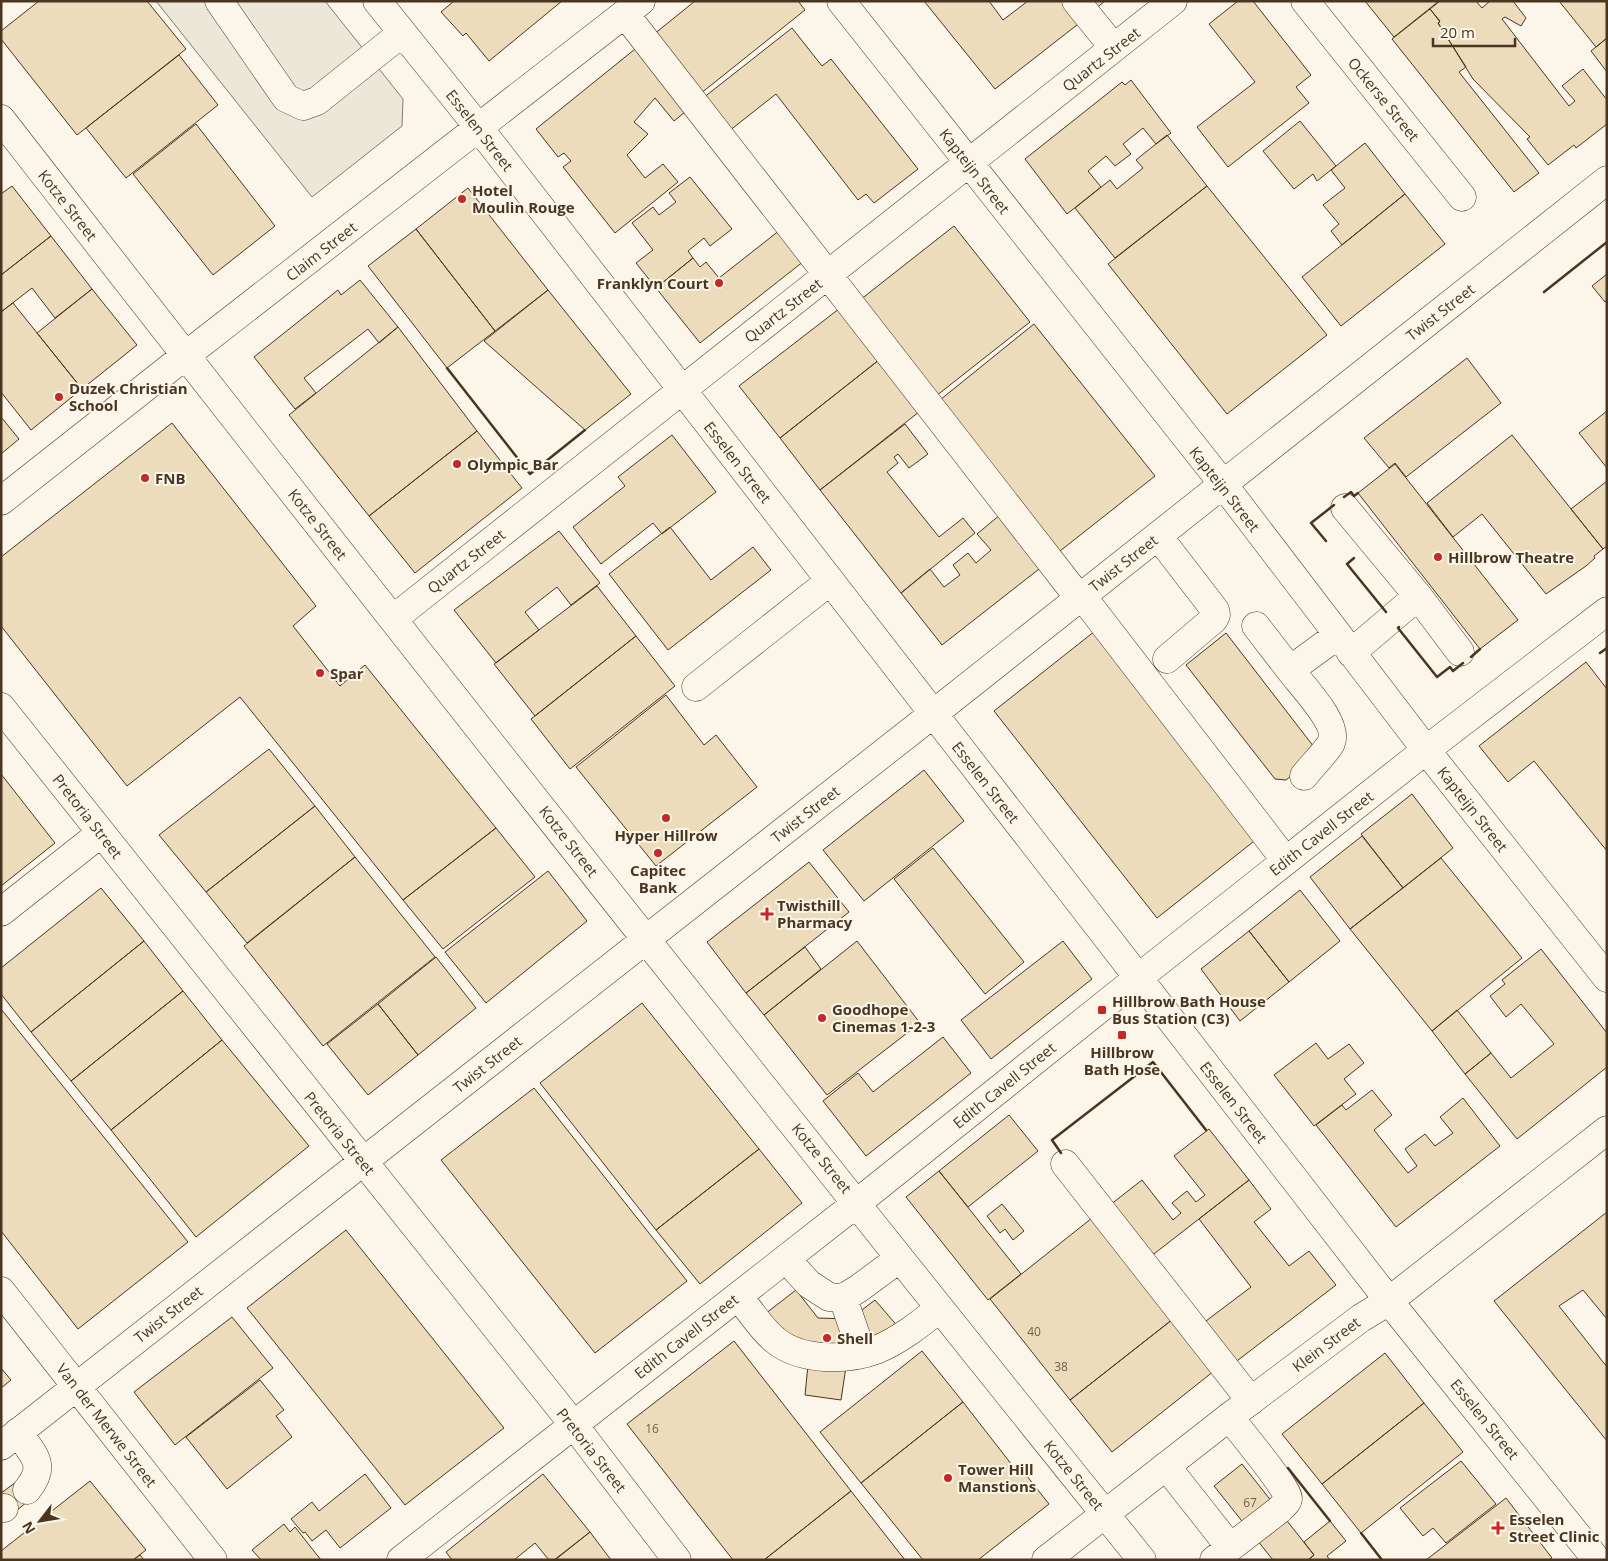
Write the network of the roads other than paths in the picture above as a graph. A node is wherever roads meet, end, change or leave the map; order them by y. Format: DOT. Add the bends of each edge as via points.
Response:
graph roads {
  1 [pos="219,1"];
  2 [pos="377,1"];
  3 [pos="842,1"];
  4 [pos="1076,1"];
  5 [pos="1174,1"];
  6 [pos="1306,1"];
  7 [pos="633,8"];
  8 [pos="402,33"];
  9 [pos="1114,48"];
  10 [pos="1,119"];
  11 [pos="479,128"];
  12 [pos="969,164"];
  13 [pos="1607,180"];
  14 [pos="1462,197"];
  15 [pos="826,276"];
  16 [pos="185,356"];
  17 [pos="682,390"];
  18 [pos="1222,484"];
  19 [pos="1,501"];
  20 [pos="1345,508"];
  21 [pos="1158,536"];
  22 [pos="830,581"];
  23 [pos="1418,596"];
  24 [pos="1080,597"];
  25 [pos="1607,610"];
  26 [pos="393,619"];
  27 [pos="1256,626"];
  28 [pos="1345,644"];
  29 [pos="1460,652"];
  30 [pos="1167,659"];
  31 [pos="1290,670"];
  32 [pos="696,687"];
  33 [pos="1,707"];
  34 [pos="934,714"];
  35 [pos="1426,750"];
  36 [pos="1304,776"];
  37 [pos="101,833"];
  38 [pos="1286,860"];
  39 [pos="1,912"];
  40 [pos="647,939"];
  41 [pos="1138,978"];
  42 [pos="1607,978"];
  43 [pos="1607,1130"];
  44 [pos="362,1161"];
  45 [pos="1064,1164"];
  46 [pos="857,1203"];
  47 [pos="900,1258"];
  48 [pos="786,1259"];
  49 [pos="1,1291"];
  50 [pos="738,1296"];
  51 [pos="843,1298"];
  52 [pos="1389,1301"];
  53 [pos="940,1308"];
  54 [pos="862,1353"];
  55 [pos="76,1386"];
  56 [pos="1251,1401"];
  57 [pos="1229,1417"];
  58 [pos="573,1424"];
  59 [pos="10,1439"];
  60 [pos="1166,1466"];
  61 [pos="27,1490"];
  62 [pos="1105,1514"];
  63 [pos="1222,1554"];
  64 [pos="213,1560"];
  65 [pos="401,1560"];
  66 [pos="677,1560"];
  67 [pos="1046,1560"];
  68 [pos="1142,1560"];
  69 [pos="1596,1560"];
  1 -- 8 [label="street" via="286,98 303,106 317,102"];
  2 -- 8 [label="street, Esselen Street"];
  3 -- 12 [label="street, Kapteijn Street"];
  4 -- 9 [label="street"];
  5 -- 9 [label="street, Quartz Street"];
  6 -- 14 [label="street, Ockerse Street"];
  7 -- 11 [label="street, Claim Street"];
  7 -- 15 [label="street"];
  8 -- 11 [label="street, Esselen Street"];
  9 -- 12 [label="street, Quartz Street"];
  10 -- 16 [label="street, Kotze Street"];
  11 -- 16 [label="street, Claim Street"];
  11 -- 17 [label="street, Esselen Street"];
  12 -- 15 [label="street, Quartz Street"];
  12 -- 18 [label="street, Kapteijn Street"];
  13 -- 18 [label="street, Twist Street"];
  15 -- 17 [label="street, Quartz Street"];
  15 -- 24 [label="street"];
  16 -- 19 [label="street, Claim Street"];
  16 -- 26 [label="street, Kotze Street"];
  17 -- 22 [label="street, Esselen Street"];
  17 -- 26 [label="street, Quartz Street"];
  18 -- 21 [label="street, Twist Street"];
  18 -- 28 [label="street, Kapteijn Street"];
  20 -- 23 [label="street"];
  21 -- 24 [label="street, Twist Street"];
  21 -- 30 [label="street" via="1216,615"];
  22 -- 32 [label="street"];
  22 -- 34 [label="street, Esselen Street"];
  23 -- 28 [label="street"];
  23 -- 29 [label="street"];
  24 -- 34 [label="street, Twist Street"];
  24 -- 38 [label="street"];
  25 -- 35 [label="street, Edith Cavell Street"];
  26 -- 40 [label="street, Kotze Street"];
  27 -- 31 [label="street"];
  28 -- 31 [label="street"];
  28 -- 35 [label="street, Kapteijn Street"];
  31 -- 36 [label="street" via="1327,717 1332,730 1332,742"];
  33 -- 37 [label="street, Pretoria Street"];
  34 -- 40 [label="street, Twist Street"];
  34 -- 41 [label="street, Esselen Street"];
  35 -- 38 [label="street, Edith Cavell Street"];
  35 -- 42 [label="street, Kapteijn Street"];
  37 -- 39 [label="street"];
  37 -- 44 [label="street, Pretoria Street"];
  38 -- 41 [label="street, Edith Cavell Street"];
  40 -- 44 [label="street, Twist Street"];
  40 -- 46 [label="street, Kotze Street"];
  41 -- 46 [label="street, Edith Cavell Street"];
  41 -- 52 [label="street, Esselen Street"];
  43 -- 52 [label="street, Klein Street"];
  44 -- 55 [label="street, Twist Street"];
  44 -- 58 [label="street, Pretoria Street"];
  45 -- 56 [label="street"];
  46 -- 47 [label="street, Kotze Street"];
  46 -- 48 [label="street, Edith Cavell Street"];
  47 -- 51 [label="street"];
  47 -- 53 [label="street, Kotze Street"];
  48 -- 50 [label="street, Edith Cavell Street"];
  48 -- 51 [label="street" via="809,1284 829,1297"];
  49 -- 55 [label="street, Van der Merwe Street"];
  50 -- 54 [label="street" via="776,1341 801,1354 826,1357"];
  50 -- 58 [label="street, Edith Cavell Street"];
  51 -- 54 [label="street"];
  52 -- 56 [label="street, Klein Street" via="1361,1318"];
  52 -- 69 [label="street, Esselen Street"];
  53 -- 54 [label="street" via="908,1333"];
  53 -- 62 [label="street, Kotze Street"];
  55 -- 59 [label="street, Twist Street"];
  55 -- 64 [label="street, Van der Merwe Street"];
  56 -- 57 [label="street, Klein Street"];
  57 -- 60 [label="street, Klein Street"];
  57 -- 63 [label="street" via="1288,1498 1279,1510"];
  58 -- 65 [label="street, Edith Cavell Street"];
  58 -- 66 [label="street, Pretoria Street"];
  59 -- 61 [label="street" via="36,1460 38,1472"];
  60 -- 62 [label="street, Klein Street"];
  60 -- 63 [label="street"];
  62 -- 67 [label="street, Klein Street"];
  62 -- 68 [label="street, Kotze Street"];
}
